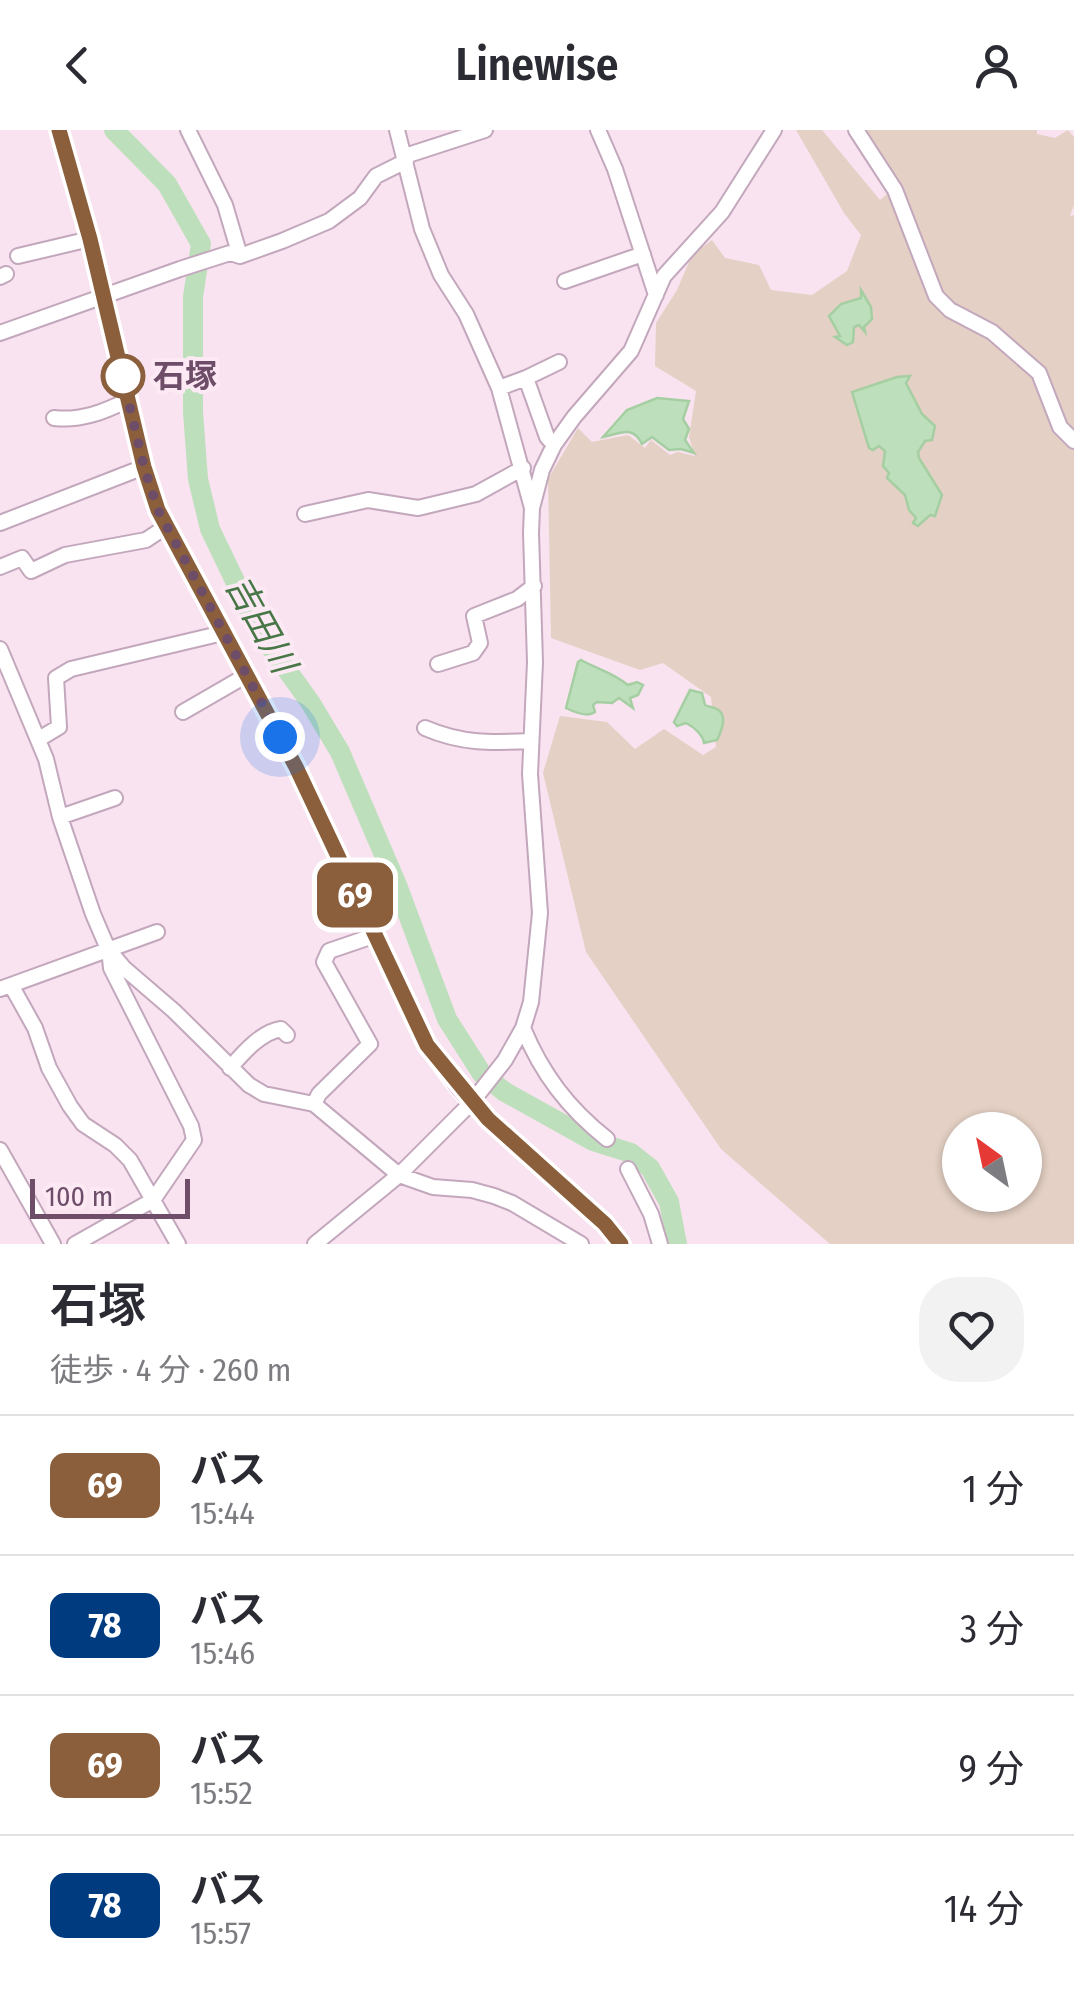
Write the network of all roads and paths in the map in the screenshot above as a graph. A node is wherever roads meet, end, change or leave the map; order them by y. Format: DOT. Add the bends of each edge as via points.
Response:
graph roads {
  1 [pos="59,130"];
  2 [pos="188,130"];
  3 [pos="397,130"];
  4 [pos="486,130"];
  5 [pos="598,130"];
  6 [pos="856,130"];
  7 [pos="772,132"];
  8 [pos="406,158"];
  9 [pos="90,239"];
  10 [pos="643,254"];
  11 [pos="18,256"];
  12 [pos="240,256"];
  13 [pos="566,280"];
  14 [pos="656,295"];
  15 [pos="104,296"];
  16 [pos="0,333"];
  17 [pos="558,362"];
  18 [pos="526,378"];
  19 [pos="499,388"];
  20 [pos="128,400"];
  21 [pos="54,418"];
  22 [pos="1074,441"];
  23 [pos="554,446"];
  24 [pos="144,467"];
  25 [pos="523,468"];
  26 [pos="532,508"];
  27 [pos="304,514"];
  28 [pos="0,523"];
  29 [pos="167,526"];
  30 [pos="0,566"];
  31 [pos="534,586"];
  32 [pos="223,633"];
  33 [pos="1,656"];
  34 [pos="438,664"];
  35 [pos="247,675"];
  36 [pos="184,712"];
  37 [pos="425,728"];
  38 [pos="39,739"];
  39 [pos="532,741"];
  40 [pos="114,798"];
  41 [pos="60,816"];
  42 [pos="157,932"];
  43 [pos="373,936"];
  44 [pos="108,948"];
  45 [pos="5,987"];
  46 [pos="523,1028"];
  47 [pos="287,1035"];
  48 [pos="230,1068"];
  49 [pos="472,1102"];
  50 [pos="314,1104"];
  51 [pos="607,1139"];
  52 [pos="0,1150"];
  53 [pos="628,1169"];
  54 [pos="400,1175"];
  55 [pos="154,1200"];
  56 [pos="53,1244"];
  57 [pos="75,1244"];
  58 [pos="178,1244"];
  59 [pos="315,1244"];
  60 [pos="580,1244"];
  61 [pos="621,1244"];
  62 [pos="660,1244"];
  1 -- 9 [label="main road"];
  2 -- 12 [label="street"];
  3 -- 8 [label="street"];
  4 -- 8 [label="street"];
  5 -- 10 [label="street"];
  6 -- 22 [label="street" via="895,190 936,296 1039,373 1060,427"];
  7 -- 14 [label="street" via="745,180 675,262"];
  8 -- 12 [label="street" via="376,176 329,221"];
  8 -- 19 [label="street" via="422,229"];
  9 -- 11 [label="street"];
  9 -- 15 [label="main road"];
  10 -- 13 [label="street"];
  10 -- 14 [label="street"];
  12 -- 15 [label="street" via="230,253"];
  14 -- 23 [label="street" via="631,351"];
  15 -- 16 [label="street"];
  15 -- 20 [label="main road"];
  17 -- 18 [label="street"];
  18 -- 19 [label="street"];
  18 -- 23 [label="street"];
  19 -- 25 [label="street"];
  20 -- 21 [label="street" via="82,418"];
  20 -- 24 [label="main road"];
  23 -- 26 [label="street"];
  24 -- 28 [label="street"];
  24 -- 29 [label="main road"];
  25 -- 26 [label="street"];
  25 -- 27 [label="street" via="476,494 418,508 368,500"];
  26 -- 31 [label="street"];
  29 -- 30 [label="street" via="146,540 65,555 31,571 22,558"];
  29 -- 32 [label="main road"];
  31 -- 34 [label="street" via="474,616 480,643 473,653"];
  31 -- 39 [label="street"];
  32 -- 35 [label="main road"];
  32 -- 38 [label="street" via="71,669 56,678 60,727"];
  33 -- 38 [label="street"];
  35 -- 36 [label="street"];
  35 -- 43 [label="main road"];
  37 -- 39 [label="street" via="481,744"];
  38 -- 41 [label="street"];
  39 -- 46 [label="street" via="540,913"];
  40 -- 41 [label="street"];
  41 -- 44 [label="street"];
  42 -- 44 [label="street"];
  43 -- 49 [label="main road" via="427,1045"];
  43 -- 50 [label="street" via="329,951 324,962 370,1044"];
  44 -- 45 [label="street"];
  44 -- 48 [label="street"];
  44 -- 55 [label="street" via="111,968 194,1140"];
  45 -- 55 [label="street" via="35,1028 49,1068 82,1124 130,1160"];
  46 -- 49 [label="street"];
  46 -- 51 [label="street" via="565,1102"];
  47 -- 48 [label="street" via="275,1029"];
  48 -- 50 [label="street" via="264,1094"];
  49 -- 54 [label="street"];
  49 -- 61 [label="main road"];
  50 -- 54 [label="street"];
  52 -- 56 [label="street"];
  53 -- 62 [label="street"];
  54 -- 59 [label="street"];
  54 -- 60 [label="street" via="494,1196"];
  55 -- 57 [label="street"];
  55 -- 58 [label="street"];
}
